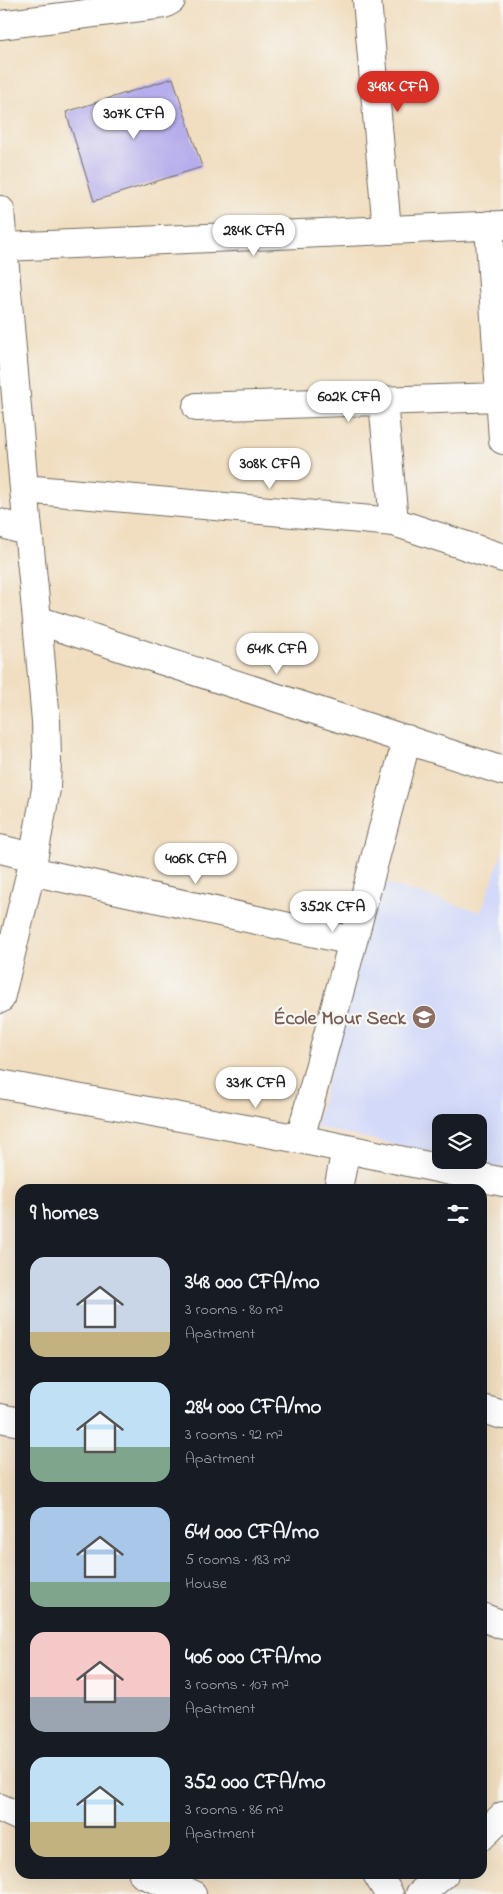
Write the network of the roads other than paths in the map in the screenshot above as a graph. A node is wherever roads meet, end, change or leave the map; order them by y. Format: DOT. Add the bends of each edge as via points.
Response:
graph roads {
  1 [pos="171,0"];
  2 [pos="367,0"];
  3 [pos="0,25"];
  4 [pos="0,210"];
  5 [pos="496,225"];
  6 [pos="387,230"];
  7 [pos="4,246"];
  8 [pos="500,397"];
  9 [pos="383,401"];
  10 [pos="196,407"];
  11 [pos="503,440"];
  12 [pos="24,489"];
  13 [pos="394,522"];
  14 [pos="0,523"];
  15 [pos="28,532"];
  16 [pos="503,558"];
  17 [pos="37,620"];
  18 [pos="407,740"];
  19 [pos="503,771"];
  20 [pos="0,850"];
  21 [pos="32,864"];
  22 [pos="353,941"];
  23 [pos="0,999"];
  24 [pos="0,1084"];
  25 [pos="300,1139"];
  26 [pos="346,1149"];
  27 [pos="503,1182"];
  28 [pos="339,1184"];
  29 [pos="487,1410"];
  30 [pos="503,1415"];
  31 [pos="0,1418"];
  32 [pos="15,1421"];
  33 [pos="487,1618"];
  34 [pos="503,1625"];
  35 [pos="0,1808"];
  36 [pos="15,1815"];
  37 [pos="503,1816"];
  38 [pos="487,1831"];
  39 [pos="162,1879"];
  40 [pos="380,1879"];
  41 [pos="438,1879"];
  42 [pos="188,1886"];
  43 [pos="389,1894"];
  44 [pos="420,1894"];
  1 -- 3 [label="street" via="164,4"];
  2 -- 6 [label="street"];
  4 -- 7 [label="street"];
  5 -- 6 [label="street"];
  5 -- 8 [label="street"];
  6 -- 7 [label="street"];
  7 -- 12 [label="street"];
  8 -- 9 [label="street"];
  8 -- 11 [label="street"];
  9 -- 10 [label="street"];
  9 -- 13 [label="street"];
  12 -- 13 [label="street"];
  12 -- 15 [label="street"];
  13 -- 16 [label="street"];
  14 -- 15 [label="street"];
  15 -- 17 [label="street"];
  17 -- 18 [label="street"];
  17 -- 21 [label="street" via="47,760 46,790"];
  18 -- 19 [label="street"];
  18 -- 22 [label="street"];
  20 -- 21 [label="street"];
  21 -- 22 [label="street"];
  21 -- 23 [label="street"];
  22 -- 25 [label="street"];
  24 -- 25 [label="street"];
  25 -- 26 [label="street"];
  26 -- 27 [label="street"];
  26 -- 28 [label="street"];
  29 -- 30 [label="street"];
  31 -- 32 [label="street"];
  33 -- 34 [label="street"];
  35 -- 36 [label="street"];
  37 -- 38 [label="street"];
  39 -- 42 [label="street"];
  40 -- 43 [label="street"];
  41 -- 44 [label="street"];
}
